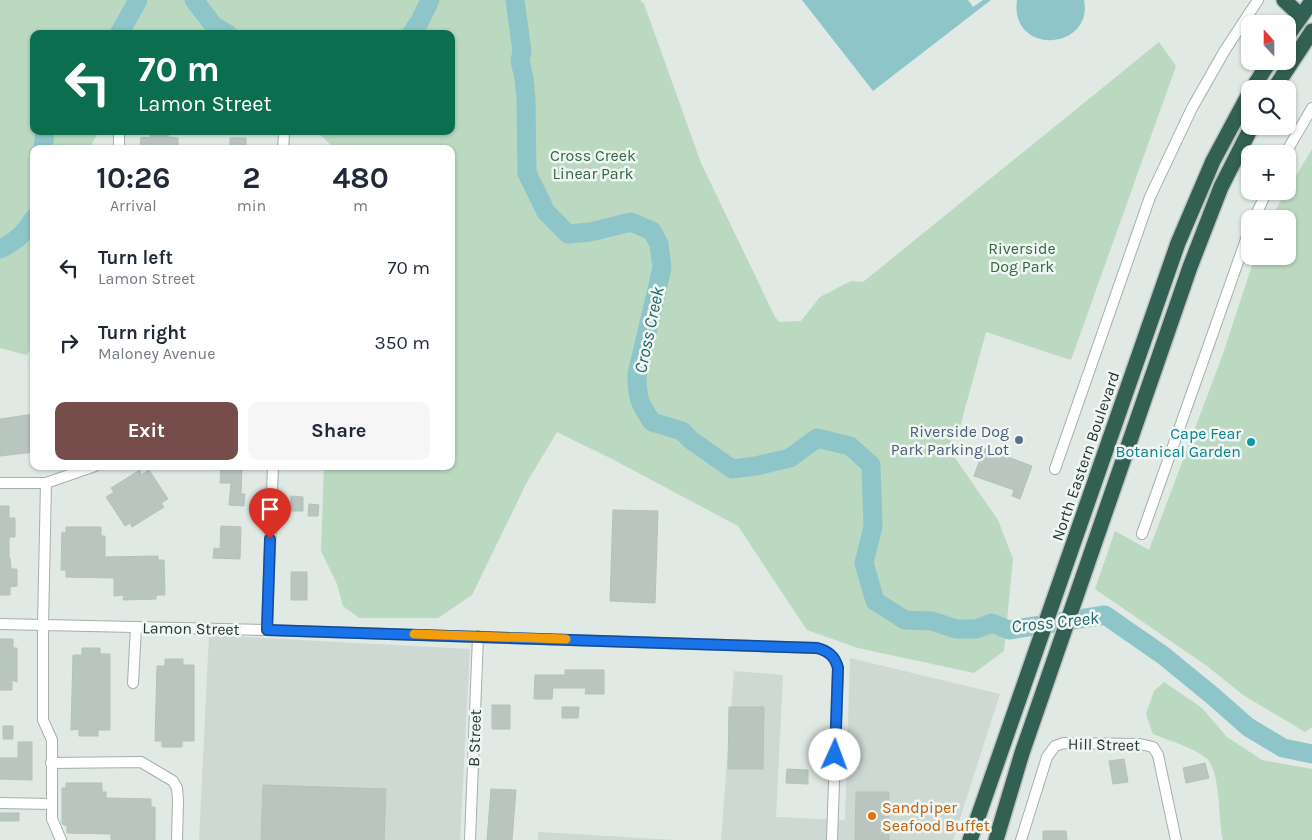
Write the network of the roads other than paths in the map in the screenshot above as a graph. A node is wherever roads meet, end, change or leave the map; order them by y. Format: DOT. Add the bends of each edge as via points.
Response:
graph roads {
  1 [pos="1258,0"];
  2 [pos="1284,0"];
  3 [pos="1312,1"];
  4 [pos="1301,16"];
  5 [pos="1296,23"];
  6 [pos="1312,31"];
  7 [pos="1280,80"];
  8 [pos="1312,108"];
  9 [pos="1241,109"];
  10 [pos="284,135"];
  11 [pos="1247,135"];
  12 [pos="284,145"];
  13 [pos="1290,145"];
  14 [pos="1241,254"];
  15 [pos="1055,469"];
  16 [pos="83,470"];
  17 [pos="272,470"];
  18 [pos="0,483"];
  19 [pos="46,483"];
  20 [pos="1142,534"];
  21 [pos="0,624"];
  22 [pos="43,625"];
  23 [pos="136,627"];
  24 [pos="267,630"];
  25 [pos="478,636"];
  26 [pos="133,683"];
  27 [pos="51,763"];
  28 [pos="0,803"];
  29 [pos="51,804"];
  30 [pos="61,840"];
  31 [pos="177,840"];
  32 [pos="470,840"];
  33 [pos="832,840"];
  34 [pos="970,840"];
  35 [pos="996,840"];
  36 [pos="1022,840"];
  37 [pos="1176,840"];
  1 -- 15 [label="street, North Eastern Boulevard" via="1208,79 1164,167 1137,232"];
  2 -- 4 [label="highway"];
  3 -- 4 [label="highway"];
  4 -- 5 [label="highway"];
  6 -- 7 [label="highway"];
  8 -- 13 [label="street"];
  9 -- 34 [label="highway, North Eastern Boulevard" via="1213,161 1185,226"];
  10 -- 12 [label="street"];
  11 -- 35 [label="highway" via="1221,187 1200,240 1022,753"];
  14 -- 20 [label="street"];
  16 -- 19 [label="street"];
  17 -- 24 [label="street"];
  18 -- 19 [label="street"];
  19 -- 22 [label="street"];
  21 -- 22 [label="street, Lamon Street"];
  22 -- 23 [label="street, Lamon Street"];
  22 -- 27 [label="street" via="43,720 52,740"];
  23 -- 24 [label="street, Lamon Street"];
  23 -- 26 [label="street"];
  24 -- 25 [label="street, Lamon Street"];
  25 -- 32 [label="street, B Street"];
  25 -- 33 [label="street, Lamon Street" via="817,648 831,654 838,668"];
  27 -- 29 [label="street"];
  27 -- 31 [label="street" via="141,762 173,781 178,800"];
  28 -- 29 [label="street"];
  29 -- 30 [label="street" via="52,819"];
  36 -- 37 [label="street, Hill Street" via="1047,757 1055,746 1064,743 1153,747 1158,754"];
}
